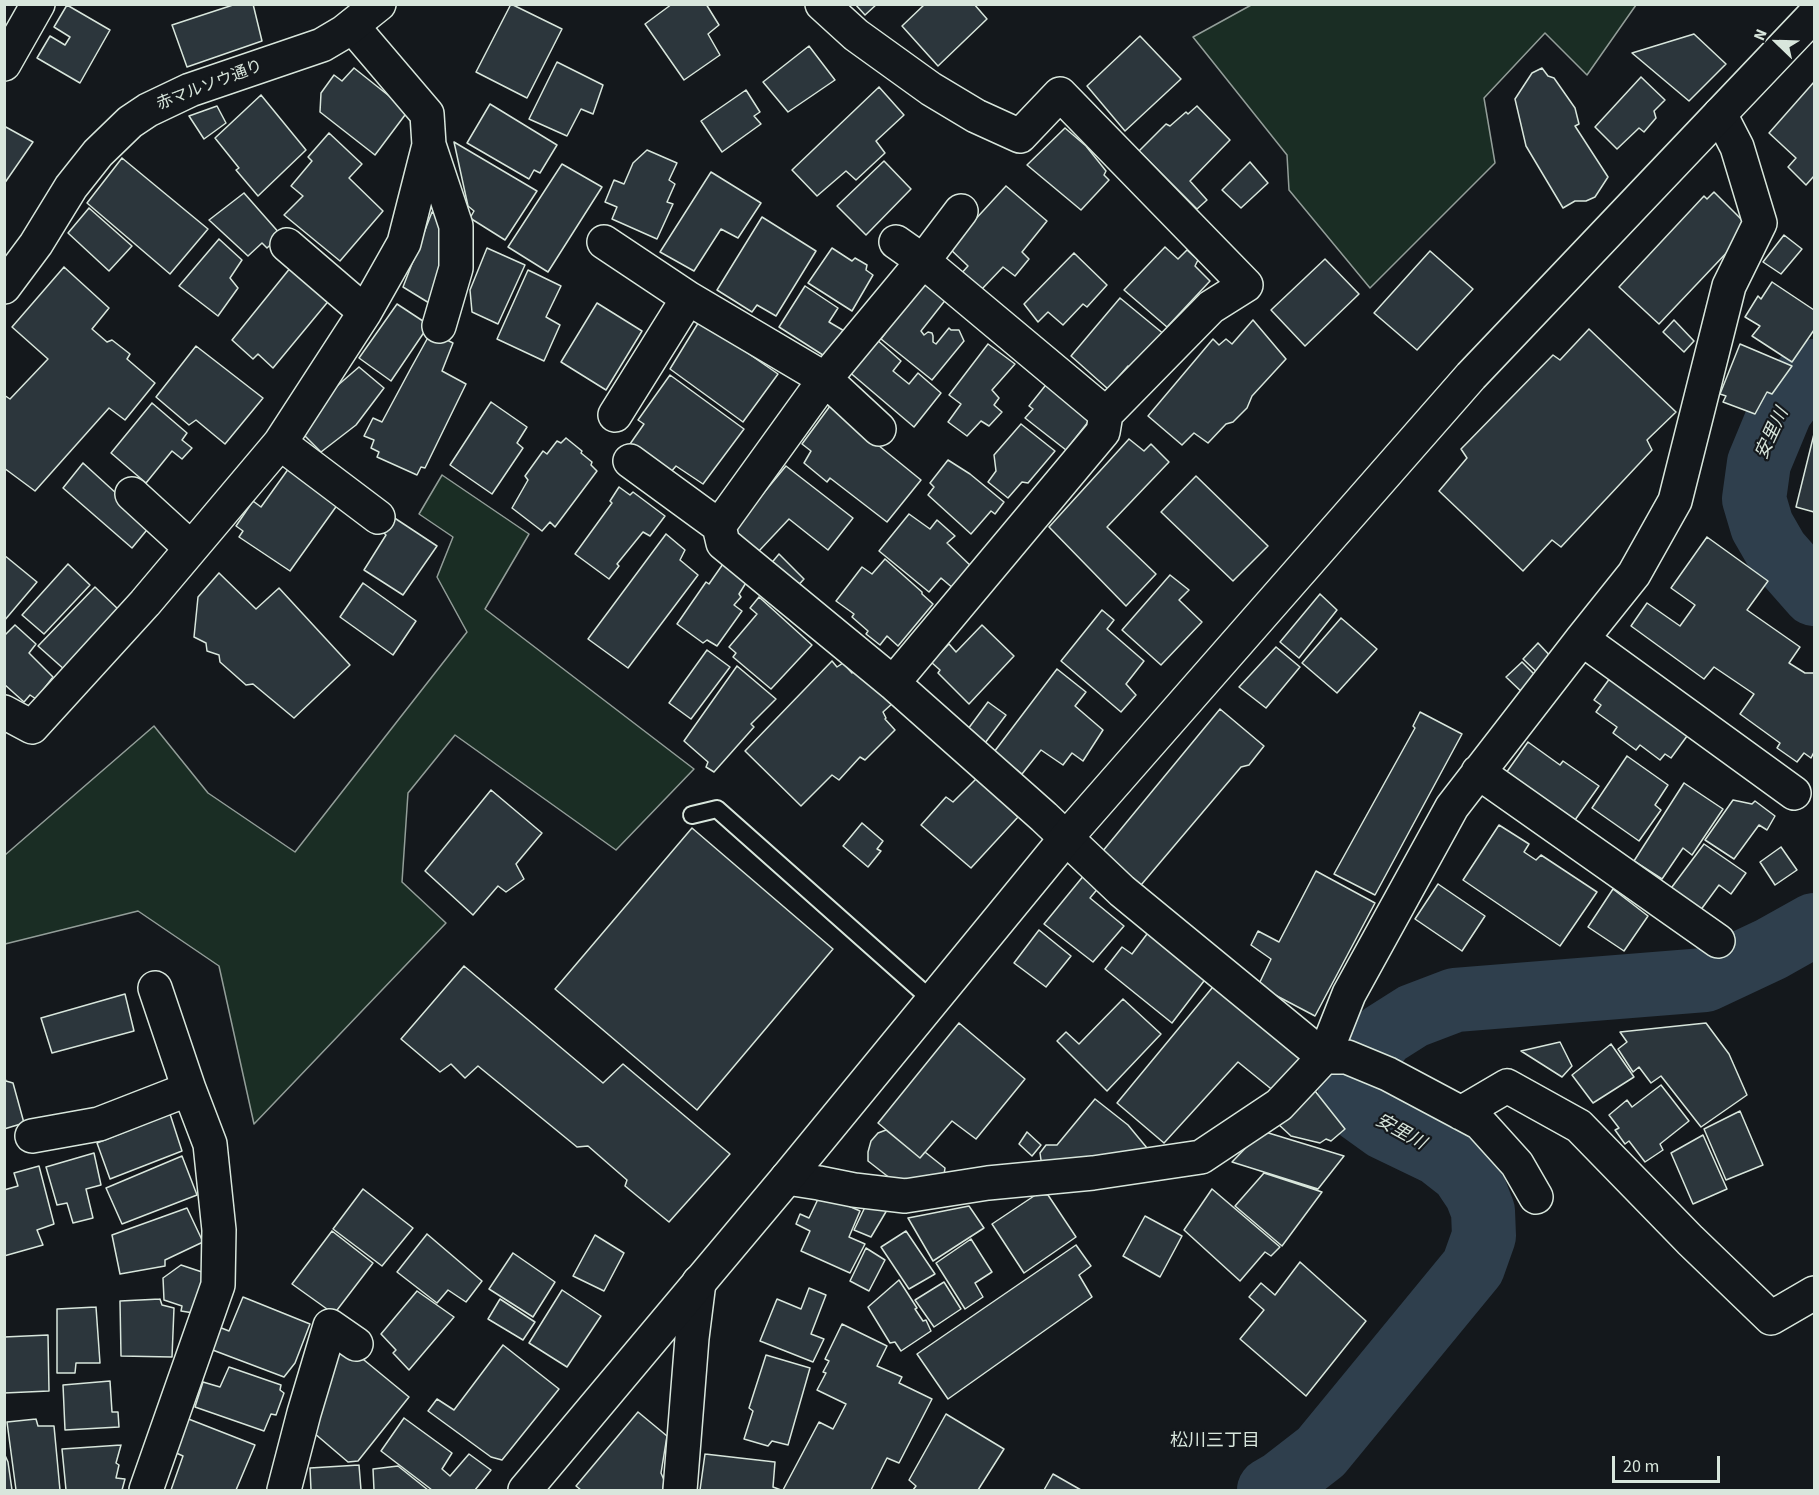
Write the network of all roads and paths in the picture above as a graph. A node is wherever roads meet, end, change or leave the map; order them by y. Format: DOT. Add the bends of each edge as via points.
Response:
graph roads {
  1 [pos="38,4"];
  2 [pos="379,4"];
  3 [pos="822,4"];
  4 [pos="1815,15"];
  5 [pos="352,26"];
  6 [pos="4,64"];
  7 [pos="1720,114"];
  8 [pos="429,145"];
  9 [pos="961,211"];
  10 [pos="604,242"];
  11 [pos="896,242"];
  12 [pos="287,244"];
  13 [pos="923,261"];
  14 [pos="4,287"];
  15 [pos="688,298"];
  16 [pos="365,312"];
  17 [pos="440,326"];
  18 [pos="825,379"];
  19 [pos="1106,414"];
  20 [pos="615,415"];
  21 [pos="879,429"];
  22 [pos="280,443"];
  23 [pos="630,461"];
  24 [pos="132,494"];
  25 [pos="378,517"];
  26 [pos="719,526"];
  27 [pos="191,548"];
  28 [pos="1582,639"];
  29 [pos="893,683"];
  30 [pos="4,712"];
  31 [pos="1478,772"];
  32 [pos="1794,793"];
  33 [pos="692,815"];
  34 [pos="1066,838"];
  35 [pos="1718,941"];
  36 [pos="155,988"];
  37 [pos="933,1001"];
  38 [pos="1336,1057"];
  39 [pos="189,1089"];
  40 [pos="1461,1113"];
  41 [pos="32,1137"];
  42 [pos="787,1178"];
  43 [pos="1536,1197"];
  44 [pos="699,1282"];
  45 [pos="1815,1293"];
  46 [pos="356,1344"];
  47 [pos="146,1491"];
  48 [pos="284,1491"];
  49 [pos="525,1491"];
  50 [pos="680,1491"];
  1 -- 6 [label="street"];
  2 -- 5 [label="street, 赤マルソウ通り"];
  3 -- 19 [label="street" via="856,35 931,89 1020,136 1060,94 1246,285 1211,307"];
  4 -- 7 [label="street"];
  5 -- 8 [label="street" via="428,114"];
  5 -- 14 [label="street, 赤マルソウ通り" via="322,45 169,99 130,122 71,187"];
  7 -- 28 [label="street" via="1737,147 1760,223 1729,286 1675,501 1634,574"];
  7 -- 34 [label="street" via="1471,376"];
  8 -- 16 [label="street" via="404,243"];
  8 -- 17 [label="street" via="456,226 456,268"];
  9 -- 13 [label="street"];
  10 -- 15 [label="street"];
  11 -- 13 [label="street"];
  12 -- 16 [label="street"];
  13 -- 18 [label="street"];
  13 -- 19 [label="street"];
  15 -- 18 [label="street"];
  15 -- 20 [label="street"];
  16 -- 22 [label="street"];
  18 -- 21 [label="street"];
  18 -- 26 [label="street"];
  19 -- 29 [label="street" via="1103,432"];
  22 -- 25 [label="street"];
  22 -- 27 [label="street"];
  23 -- 26 [label="street"];
  24 -- 27 [label="street"];
  26 -- 29 [label="street" via="723,543"];
  27 -- 30 [label="street" via="32,727"];
  28 -- 31 [label="street"];
  28 -- 32 [label="street"];
  29 -- 34 [label="street"];
  31 -- 35 [label="street"];
  31 -- 38 [label="street" via="1452,807 1349,994"];
  33 -- 37 [label="lane" via="717,809"];
  34 -- 37 [label="street"];
  34 -- 38 [label="street" via="1122,891"];
  36 -- 39 [label="street"];
  37 -- 42 [label="street"];
  38 -- 40 [label="street" via="1388,1074"];
  38 -- 42 [label="street" via="1279,1105 1201,1158 905,1196"];
  39 -- 41 [label="street" via="99,1124"];
  39 -- 47 [label="street" via="210,1144 219,1230 218,1286"];
  40 -- 43 [label="street" via="1480,1123 1517,1164"];
  40 -- 45 [label="street" via="1507,1086 1579,1126 1771,1318"];
  42 -- 44 [label="street"];
  44 -- 49 [label="street"];
  44 -- 50 [label="street"];
  46 -- 48 [label="street" via="330,1326"];
}
